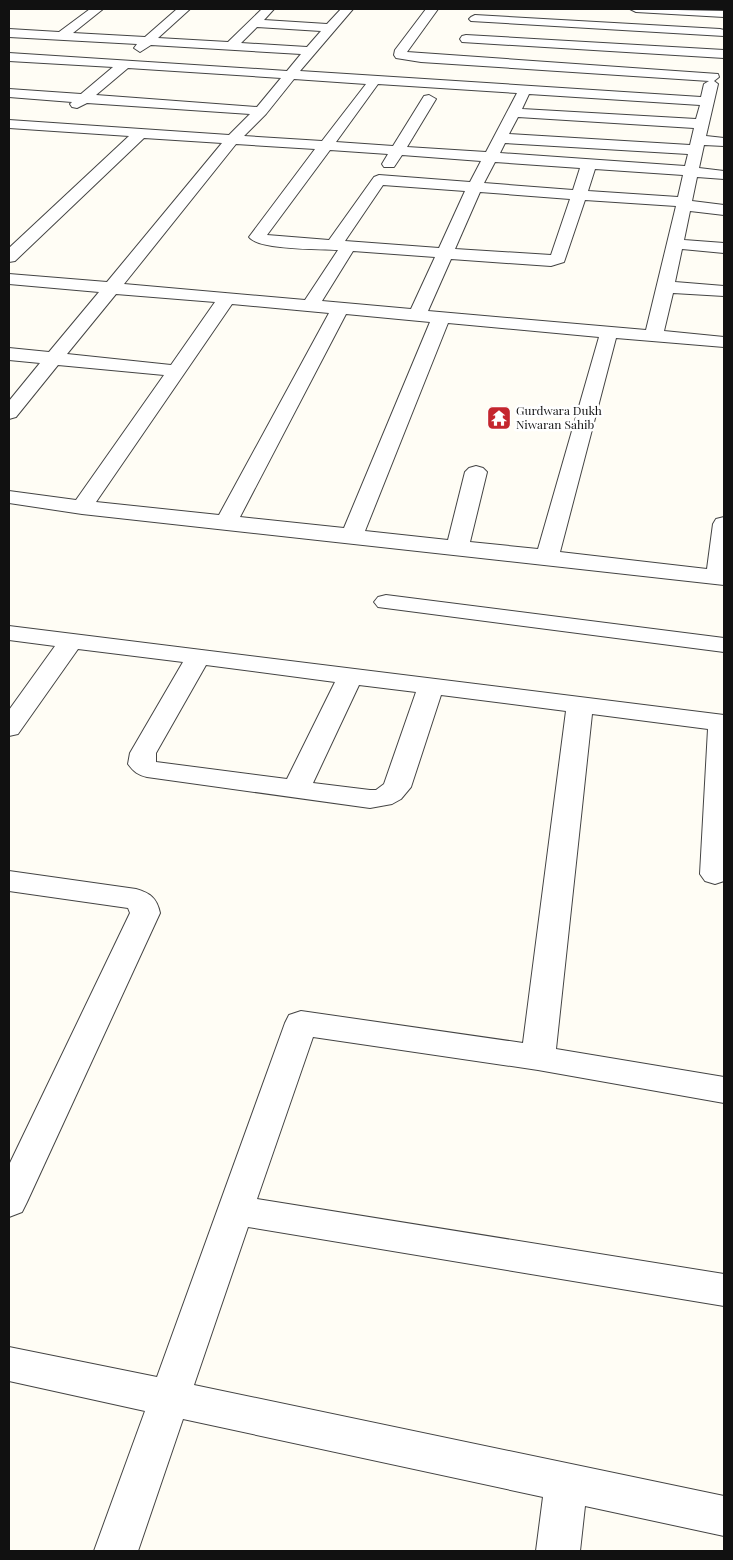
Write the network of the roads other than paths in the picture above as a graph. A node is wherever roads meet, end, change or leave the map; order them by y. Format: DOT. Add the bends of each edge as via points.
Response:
graph roads {
  1 [pos="97,9"];
  2 [pos="184,9"];
  3 [pos="268,9"];
  4 [pos="347,9"];
  5 [pos="432,9"];
  6 [pos="635,9"];
  7 [pos="651,9"];
  8 [pos="475,19"];
  9 [pos="723,21"];
  10 [pos="58,23"];
  11 [pos="254,23"];
  12 [pos="77,24"];
  13 [pos="579,25"];
  14 [pos="331,28"];
  15 [pos="9,33"];
  16 [pos="62,36"];
  17 [pos="466,39"];
  18 [pos="147,41"];
  19 [pos="572,45"];
  20 [pos="231,46"];
  21 [pos="310,51"];
  22 [pos="720,54"];
  23 [pos="9,57"];
  24 [pos="126,64"];
  25 [pos="290,75"];
  26 [pos="716,79"];
  27 [pos="375,80"];
  28 [pos="100,84"];
  29 [pos="9,85"];
  30 [pos="120,85"];
  31 [pos="262,86"];
  32 [pos="280,87"];
  33 [pos="524,90"];
  34 [pos="9,93"];
  35 [pos="85,98"];
  36 [pos="429,99"];
  37 [pos="261,111"];
  38 [pos="513,113"];
  39 [pos="707,118"];
  40 [pos="9,124"];
  41 [pos="49,127"];
  42 [pos="141,133"];
  43 [pos="501,138"];
  44 [pos="233,139"];
  45 [pos="724,142"];
  46 [pos="326,146"];
  47 [pos="397,151"];
  48 [pos="491,157"];
  49 [pos="589,164"];
  50 [pos="692,172"];
  51 [pos="724,175"];
  52 [pos="379,180"];
  53 [pos="474,187"];
  54 [pos="578,194"];
  55 [pos="684,204"];
  56 [pos="724,210"];
  57 [pos="675,244"];
  58 [pos="341,246"];
  59 [pos="724,248"];
  60 [pos="443,254"];
  61 [pos="9,257"];
  62 [pos="9,279"];
  63 [pos="665,287"];
  64 [pos="111,288"];
  65 [pos="724,292"];
  66 [pos="227,298"];
  67 [pos="310,306"];
  68 [pos="340,308"];
  69 [pos="417,315"];
  70 [pos="441,317"];
  71 [pos="609,332"];
  72 [pos="654,336"];
  73 [pos="724,342"];
  74 [pos="9,354"];
  75 [pos="53,359"];
  76 [pos="177,371"];
  77 [pos="9,413"];
  78 [pos="476,472"];
  79 [pos="9,497"];
  80 [pos="82,507"];
  81 [pos="226,522"];
  82 [pos="724,524"];
  83 [pos="352,536"];
  84 [pos="456,547"];
  85 [pos="547,557"];
  86 [pos="721,578"];
  87 [pos="386,602"];
  88 [pos="9,632"];
  89 [pos="72,640"];
  90 [pos="724,644"];
  91 [pos="199,656"];
  92 [pos="350,676"];
  93 [pos="431,686"];
  94 [pos="580,705"];
  95 [pos="723,723"];
  96 [pos="9,728"];
  97 [pos="296,790"];
  98 [pos="715,874"];
  99 [pos="9,881"];
  100 [pos="538,1058"];
  101 [pos="724,1090"];
  102 [pos="9,1202"];
  103 [pos="235,1210"];
  104 [pos="724,1290"];
  105 [pos="9,1364"];
  106 [pos="168,1398"];
  107 [pos="566,1482"];
  108 [pos="724,1516"];
  109 [pos="116,1551"];
  110 [pos="558,1551"];
  1 -- 12 [label="street"];
  2 -- 18 [label="street"];
  3 -- 11 [label="street"];
  4 -- 14 [label="street"];
  5 -- 26 [label="street" via="400,55"];
  6 -- 7 [label="street"];
  7 -- 9 [label="street"];
  8 -- 13 [label="street"];
  9 -- 13 [label="street"];
  9 -- 22 [label="street"];
  10 -- 12 [label="street"];
  11 -- 14 [label="street"];
  11 -- 20 [label="street"];
  12 -- 16 [label="street"];
  13 -- 19 [label="street"];
  14 -- 21 [label="street"];
  15 -- 16 [label="street"];
  16 -- 18 [label="street"];
  17 -- 19 [label="street"];
  18 -- 20 [label="street"];
  18 -- 24 [label="street"];
  19 -- 22 [label="street"];
  20 -- 21 [label="street"];
  21 -- 25 [label="street"];
  22 -- 26 [label="street"];
  23 -- 24 [label="street"];
  24 -- 25 [label="street"];
  24 -- 28 [label="street"];
  25 -- 27 [label="street"];
  25 -- 32 [label="street"];
  26 -- 39 [label="street"];
  27 -- 33 [label="street"];
  27 -- 46 [label="street"];
  28 -- 29 [label="street"];
  28 -- 30 [label="street"];
  28 -- 35 [label="street"];
  31 -- 32 [label="street"];
  32 -- 37 [label="street"];
  33 -- 38 [label="street"];
  33 -- 39 [label="street"];
  34 -- 35 [label="street"];
  35 -- 37 [label="street"];
  35 -- 41 [label="street"];
  36 -- 47 [label="street"];
  37 -- 44 [label="street"];
  38 -- 39 [label="street"];
  38 -- 43 [label="street"];
  39 -- 43 [label="street"];
  39 -- 45 [label="street"];
  39 -- 50 [label="street"];
  40 -- 41 [label="street"];
  41 -- 42 [label="street"];
  42 -- 44 [label="street"];
  42 -- 61 [label="street"];
  43 -- 48 [label="street"];
  44 -- 46 [label="street"];
  44 -- 64 [label="street"];
  46 -- 47 [label="street"];
  46 -- 58 [label="street" via="257,237"];
  47 -- 48 [label="street"];
  47 -- 52 [label="street"];
  48 -- 49 [label="street"];
  48 -- 53 [label="street"];
  49 -- 50 [label="street"];
  49 -- 54 [label="street"];
  50 -- 51 [label="street"];
  50 -- 55 [label="street"];
  52 -- 53 [label="street"];
  52 -- 58 [label="street"];
  53 -- 54 [label="street"];
  53 -- 60 [label="street"];
  54 -- 55 [label="street"];
  54 -- 60 [label="street" via="555,260"];
  55 -- 56 [label="street"];
  55 -- 57 [label="street"];
  57 -- 59 [label="street"];
  57 -- 63 [label="street"];
  58 -- 60 [label="street"];
  58 -- 67 [label="street"];
  60 -- 69 [label="street"];
  62 -- 64 [label="street"];
  63 -- 65 [label="street"];
  63 -- 72 [label="street"];
  64 -- 66 [label="street"];
  64 -- 75 [label="street"];
  66 -- 67 [label="street"];
  66 -- 76 [label="street"];
  67 -- 68 [label="street"];
  68 -- 69 [label="street"];
  68 -- 81 [label="street"];
  69 -- 70 [label="street"];
  70 -- 71 [label="street"];
  70 -- 83 [label="street"];
  71 -- 72 [label="street"];
  71 -- 85 [label="street"];
  72 -- 73 [label="street"];
  74 -- 75 [label="street"];
  75 -- 76 [label="street"];
  75 -- 77 [label="street"];
  76 -- 80 [label="street"];
  78 -- 84 [label="street"];
  79 -- 80 [label="street"];
  80 -- 81 [label="street"];
  81 -- 83 [label="street"];
  82 -- 86 [label="street"];
  83 -- 84 [label="street"];
  84 -- 85 [label="street"];
  85 -- 86 [label="street"];
  87 -- 90 [label="street"];
  88 -- 89 [label="street"];
  89 -- 91 [label="street"];
  89 -- 96 [label="street"];
  91 -- 92 [label="street"];
  91 -- 97 [label="street" via="146,748 142,764 159,771"];
  92 -- 93 [label="street"];
  92 -- 97 [label="street"];
  93 -- 94 [label="street"];
  93 -- 97 [label="street" via="397,787 391,794 370,799"];
  94 -- 95 [label="street"];
  94 -- 100 [label="street"];
  95 -- 98 [label="street"];
  99 -- 102 [label="street" via="136,899 144,904 145,913"];
  100 -- 101 [label="street"];
  100 -- 103 [label="street" via="302,1023"];
  103 -- 104 [label="street"];
  103 -- 106 [label="street"];
  105 -- 106 [label="street"];
  106 -- 107 [label="street"];
  106 -- 109 [label="street"];
  107 -- 108 [label="street"];
  107 -- 110 [label="street"];
}
